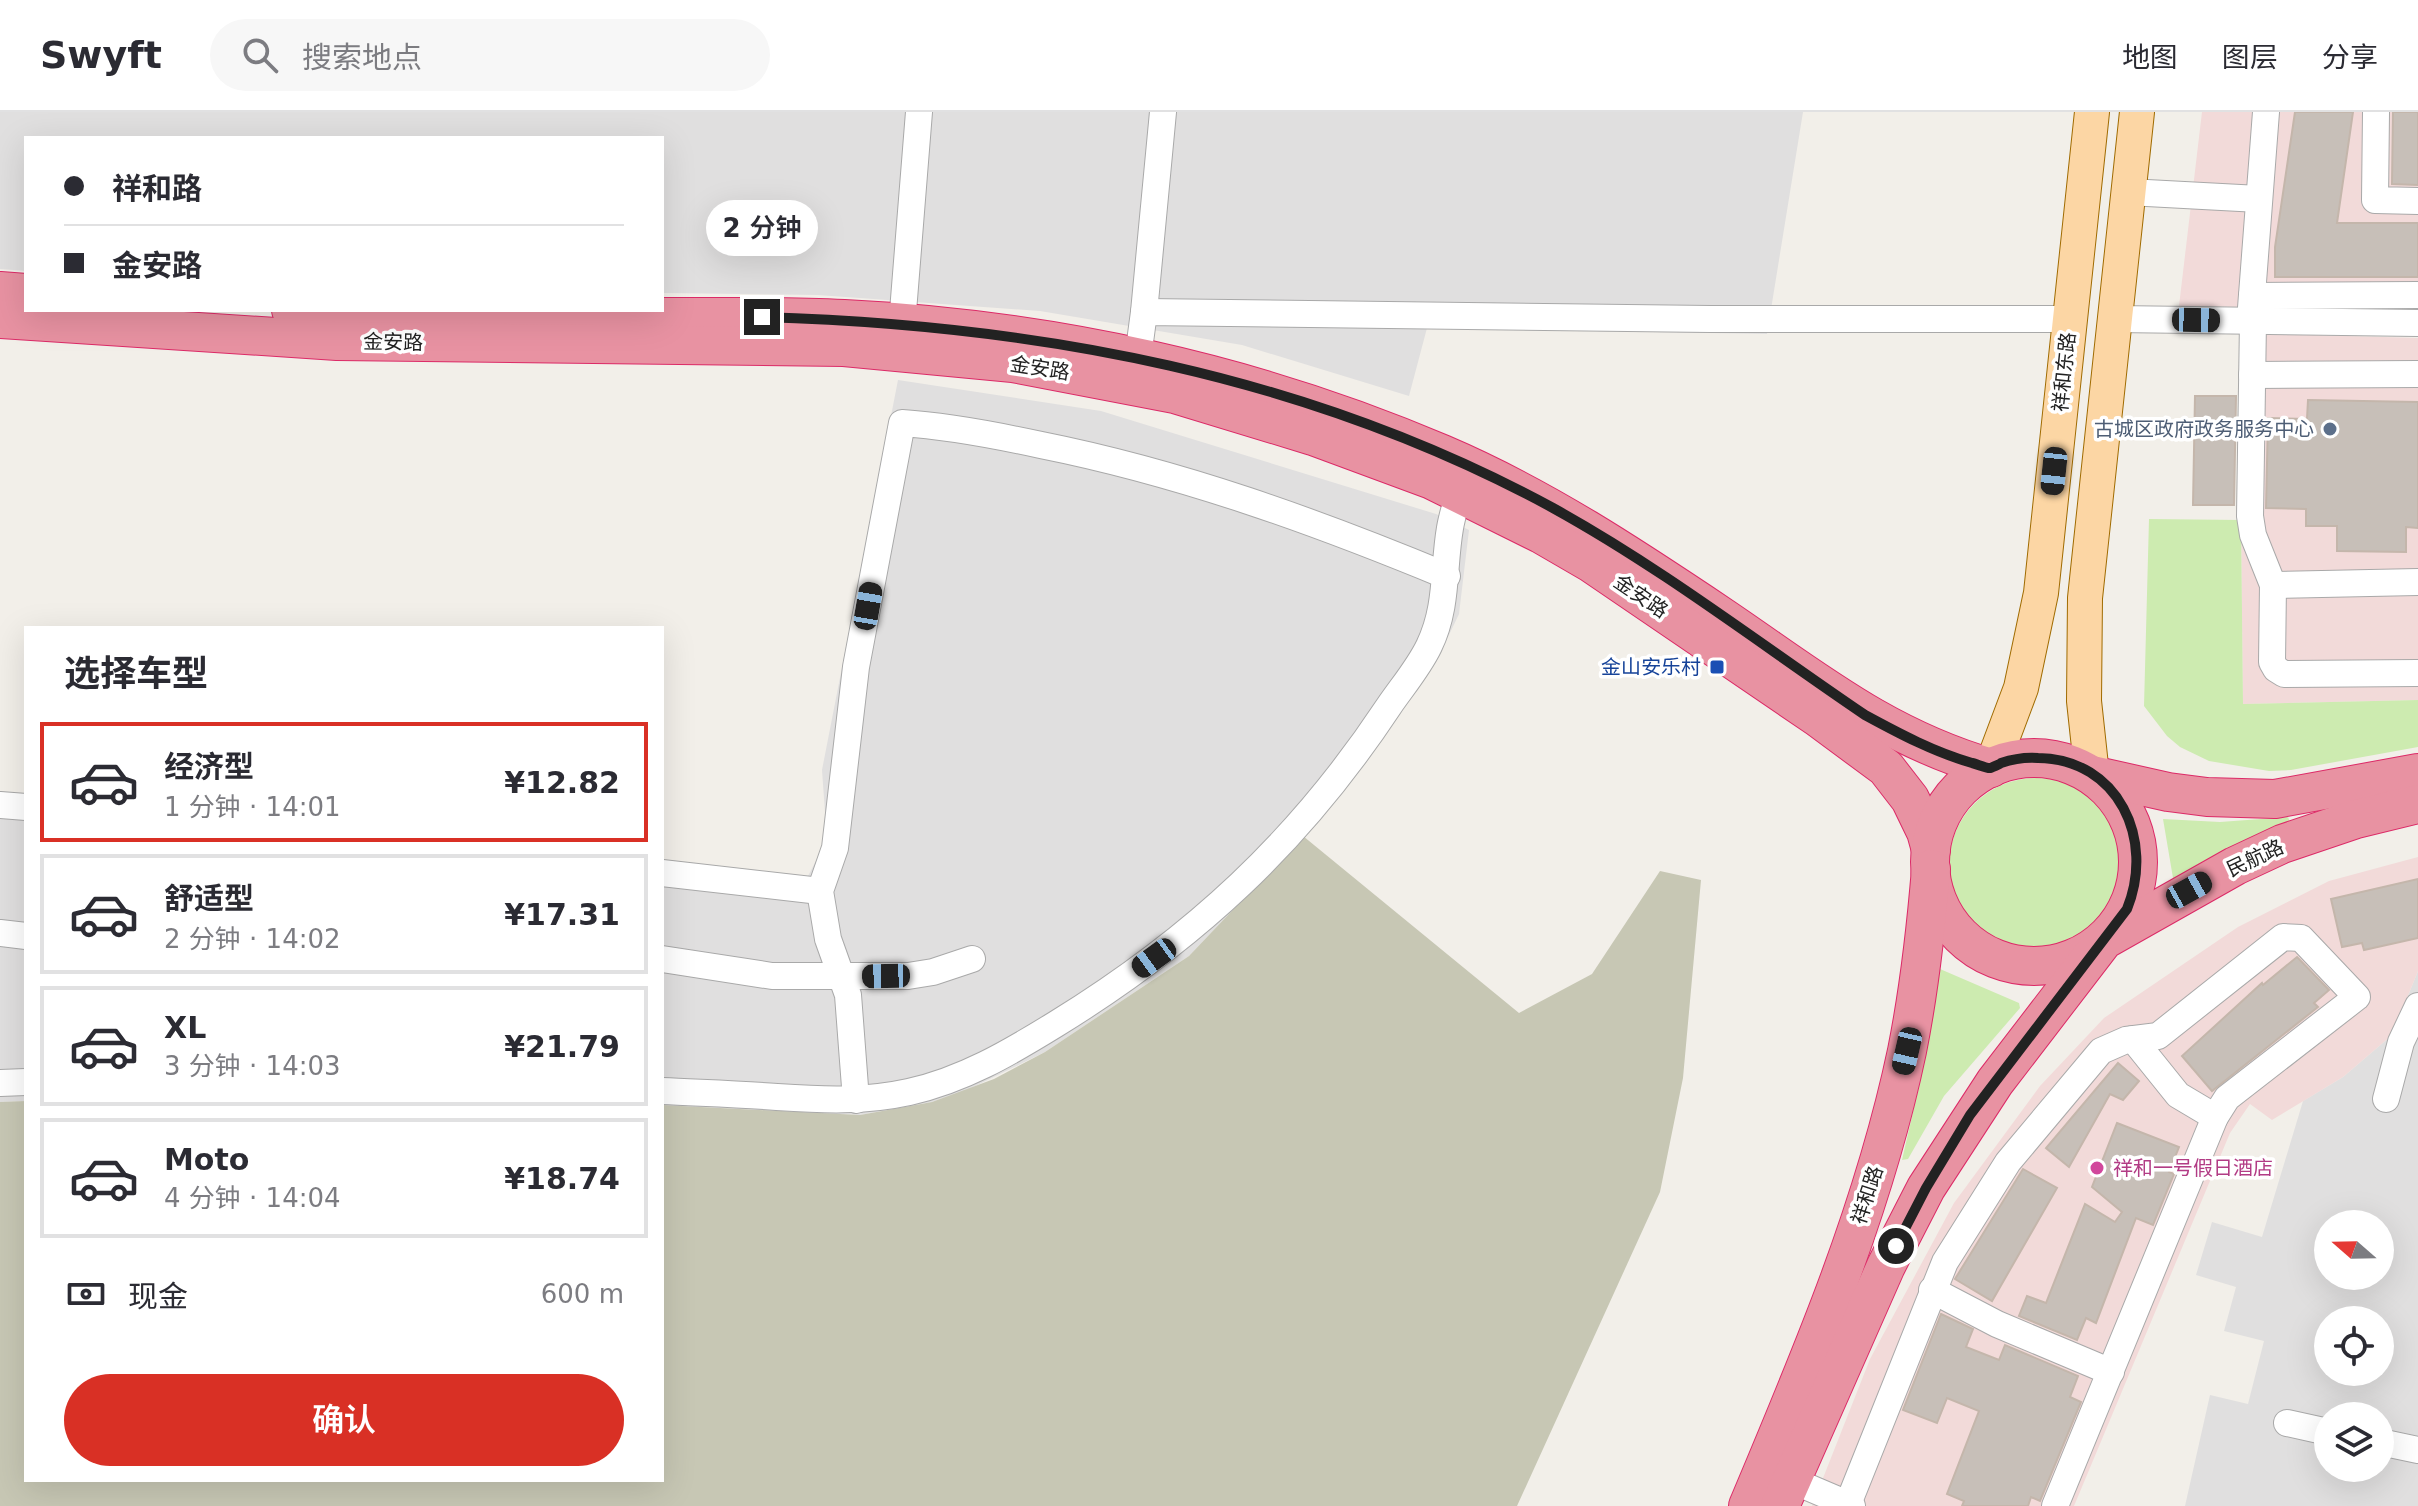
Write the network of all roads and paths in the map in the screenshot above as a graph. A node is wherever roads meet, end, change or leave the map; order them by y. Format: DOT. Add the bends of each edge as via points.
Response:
graph roads {
  1 [pos="919,112"];
  2 [pos="1163,112"];
  3 [pos="2092,112"];
  4 [pos="2137,112"];
  5 [pos="2266,112"];
  6 [pos="2376,112"];
  7 [pos="2128,192"];
  8 [pos="2259,199"];
  9 [pos="2418,201"];
  10 [pos="0,291"];
  11 [pos="24,293"];
  12 [pos="2418,295"];
  13 [pos="323,312"];
  14 [pos="1144,312"];
  15 [pos="2252,313"];
  16 [pos="0,319"];
  17 [pos="2070,319"];
  18 [pos="2115,319"];
  19 [pos="2418,323"];
  20 [pos="902,324"];
  21 [pos="1138,357"];
  22 [pos="2418,374"];
  23 [pos="2252,375"];
  24 [pos="1459,492"];
  25 [pos="1447,576"];
  26 [pos="2418,582"];
  27 [pos="2273,585"];
  28 [pos="2418,673"];
  29 [pos="1991,768"];
  30 [pos="2418,773"];
  31 [pos="2092,775"];
  32 [pos="2418,804"];
  33 [pos="0,805"];
  34 [pos="24,807"];
  35 [pos="1931,860"];
  36 [pos="664,873"];
  37 [pos="820,891"];
  38 [pos="0,933"];
  39 [pos="24,936"];
  40 [pos="2104,940"];
  41 [pos="664,959"];
  42 [pos="972,959"];
  43 [pos="842,976"];
  44 [pos="2418,1006"];
  45 [pos="2133,1039"];
  46 [pos="24,1082"];
  47 [pos="0,1083"];
  48 [pos="664,1091"];
  49 [pos="2386,1099"];
  50 [pos="856,1100"];
  51 [pos="2215,1117"];
  52 [pos="1932,1290"];
  53 [pos="2111,1372"];
  54 [pos="2287,1423"];
  55 [pos="2314,1429"];
  56 [pos="2394,1445"];
  57 [pos="2418,1450"];
  58 [pos="1786,1493"];
  59 [pos="1850,1505"];
  60 [pos="1748,1506"];
  61 [pos="2055,1506"];
  1 -- 20 [label="street"];
  2 -- 14 [label="street"];
  3 -- 17 [label="main road, 祥和东路"];
  4 -- 7 [label="main road"];
  5 -- 8 [label="street"];
  6 -- 9 [label="street" via="2375,200"];
  7 -- 8 [label="street"];
  7 -- 18 [label="main road"];
  8 -- 15 [label="street"];
  10 -- 11 [label="highway"];
  12 -- 15 [label="street"];
  13 -- 20 [label="highway, 金安路" via="762,317"];
  14 -- 17 [label="street"];
  14 -- 21 [label="street"];
  15 -- 18 [label="street"];
  15 -- 19 [label="street"];
  15 -- 23 [label="street"];
  16 -- 24 [label="highway, 金安路" via="337,341 844,347 1013,363 1121,382 1244,414"];
  17 -- 29 [label="main road, 祥和东路" via="2036,625 2021,688"];
  18 -- 31 [label="main road" via="2085,598 2084,701"];
  20 -- 21 [label="highway, 金安路" via="1017,335"];
  21 -- 29 [label="highway, 金安路" via="1334,414 1490,476 1606,540 1865,715 1936,750"];
  22 -- 23 [label="street"];
  23 -- 27 [label="street" via="2250,516"];
  24 -- 25 [label="street"];
  24 -- 35 [label="highway, 金安路" via="1591,563 1886,768 1919,815"];
  25 -- 37 [label="street" via="1291,513 1192,481 1003,437 902,423 856,667 835,848"];
  25 -- 50 [label="street" via="1429,646 1363,745 1289,836 1214,910 1130,976 975,1070 909,1092"];
  26 -- 27 [label="street"];
  27 -- 28 [label="street" via="2272,662 2284,674"];
  29 -- 31 [label="highway" via="2039,758"];
  29 -- 35 [label="highway" via="1954,796 1935,831"];
  30 -- 31 [label="highway" via="2275,799 2168,792"];
  31 -- 40 [label="highway" via="2129,817 2138,853 2134,892"];
  32 -- 40 [label="highway, 民航路" via="2282,844"];
  33 -- 34 [label="street"];
  35 -- 40 [label="highway" via="1937,898 1950,924 1995,959 2052,965"];
  35 -- 60 [label="highway, 祥和路" via="1918,991 1885,1137 1813,1350"];
  36 -- 37 [label="street"];
  37 -- 43 [label="street" via="828,939"];
  38 -- 39 [label="street"];
  40 -- 58 [label="highway" via="1995,1082 1926,1188"];
  41 -- 43 [label="street" via="757,975"];
  42 -- 43 [label="street" via="908,976"];
  43 -- 50 [label="street"];
  44 -- 49 [label="street" via="2401,1042"];
  45 -- 51 [label="street" via="2178,1095"];
  45 -- 51 [label="street" via="2158,1036 2283,937 2307,942 2357,997 2227,1098"];
  45 -- 52 [label="street" via="2101,1051 2008,1162"];
  46 -- 47 [label="street"];
  48 -- 50 [label="street"];
  51 -- 53 [label="street"];
  52 -- 53 [label="street"];
  52 -- 59 [label="street"];
  53 -- 61 [label="street"];
  54 -- 55 [label="street"];
  56 -- 57 [label="street"];
  58 -- 59 [label="street"];
}
